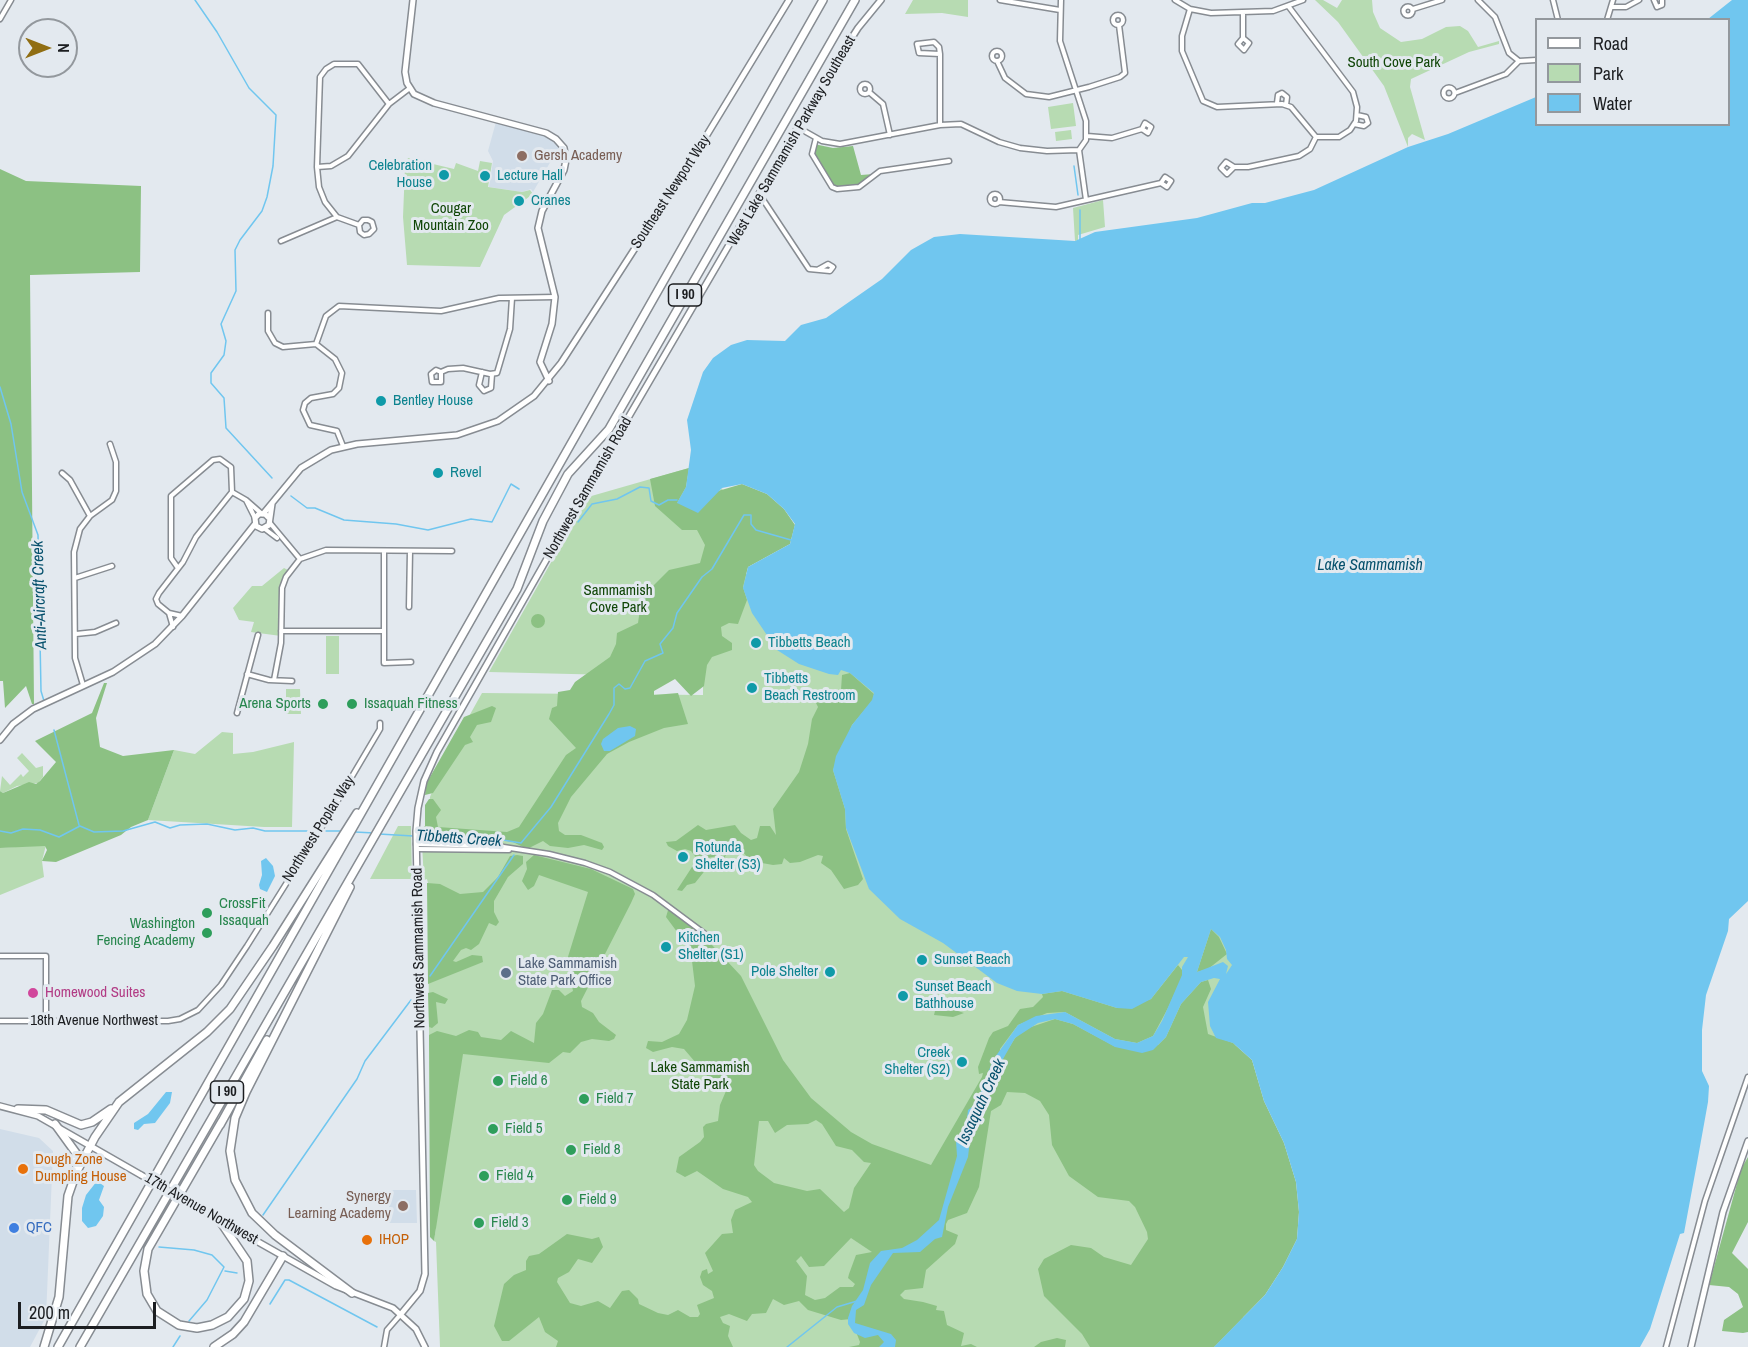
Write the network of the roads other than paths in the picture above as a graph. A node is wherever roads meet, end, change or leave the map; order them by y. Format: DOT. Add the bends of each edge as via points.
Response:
graph roads {
  1 [pos="11,0"];
  2 [pos="413,0"];
  3 [pos="789,0"];
  4 [pos="823,0"];
  5 [pos="855,0"];
  6 [pos="881,0"];
  7 [pos="1000,0"];
  8 [pos="1062,0"];
  9 [pos="1175,0"];
  10 [pos="1303,0"];
  11 [pos="1442,0"];
  12 [pos="1478,0"];
  13 [pos="1553,0"];
  14 [pos="1613,0"];
  15 [pos="1639,0"];
  16 [pos="1654,0"];
  17 [pos="1662,0"];
  18 [pos="1289,7"];
  19 [pos="1612,7"];
  20 [pos="1190,9"];
  21 [pos="1413,9"];
  22 [pos="1060,10"];
  23 [pos="1243,12"];
  24 [pos="1558,18"];
  25 [pos="1607,18"];
  26 [pos="0,19"];
  27 [pos="1119,25"];
  28 [pos="1243,38"];
  29 [pos="940,54"];
  30 [pos="1535,60"];
  31 [pos="998,61"];
  32 [pos="1519,61"];
  33 [pos="410,88"];
  34 [pos="1078,90"];
  35 [pos="869,92"];
  36 [pos="1455,93"];
  37 [pos="389,104"];
  38 [pos="1277,104"];
  39 [pos="1286,105"];
  40 [pos="1356,119"];
  41 [pos="940,125"];
  42 [pos="799,128"];
  43 [pos="1142,129"];
  44 [pos="890,135"];
  45 [pos="1087,136"];
  46 [pos="1316,137"];
  47 [pos="816,138"];
  48 [pos="1079,150"];
  49 [pos="949,161"];
  50 [pos="317,167"];
  51 [pos="1234,167"];
  52 [pos="1161,183"];
  53 [pos="760,195"];
  54 [pos="1086,200"];
  55 [pos="999,202"];
  56 [pos="336,217"];
  57 [pos="359,225"];
  58 [pos="281,241"];
  59 [pos="726,254"];
  60 [pos="819,269"];
  61 [pos="555,297"];
  62 [pos="512,298"];
  63 [pos="268,313"];
  64 [pos="316,344"];
  65 [pos="441,372"];
  66 [pos="482,372"];
  67 [pos="492,374"];
  68 [pos="549,381"];
  69 [pos="110,444"];
  70 [pos="343,446"];
  71 [pos="62,473"];
  72 [pos="232,492"];
  73 [pos="275,497"];
  74 [pos="246,501"];
  75 [pos="262,514"];
  76 [pos="90,516"];
  77 [pos="270,520"];
  78 [pos="255,521"];
  79 [pos="262,529"];
  80 [pos="242,542"];
  81 [pos="283,542"];
  82 [pos="384,550"];
  83 [pos="410,551"];
  84 [pos="452,551"];
  85 [pos="300,559"];
  86 [pos="112,566"];
  87 [pos="178,568"];
  88 [pos="75,578"];
  89 [pos="409,607"];
  90 [pos="169,614"];
  91 [pos="182,616"];
  92 [pos="116,623"];
  93 [pos="172,627"];
  94 [pos="281,631"];
  95 [pos="384,632"];
  96 [pos="76,634"];
  97 [pos="258,635"];
  98 [pos="411,662"];
  99 [pos="248,674"];
  100 [pos="274,680"];
  101 [pos="292,681"];
  102 [pos="83,685"];
  103 [pos="237,713"];
  104 [pos="380,723"];
  105 [pos="0,740"];
  106 [pos="346,835"];
  107 [pos="374,836"];
  108 [pos="416,844"];
  109 [pos="704,933"];
  110 [pos="0,956"];
  111 [pos="309,966"];
  112 [pos="187,1017"];
  113 [pos="0,1021"];
  114 [pos="46,1021"];
  115 [pos="1748,1077"];
  116 [pos="0,1106"];
  117 [pos="113,1108"];
  118 [pos="18,1109"];
  119 [pos="54,1124"];
  120 [pos="1748,1141"];
  121 [pos="91,1146"];
  122 [pos="76,1173"];
  123 [pos="220,1221"];
  124 [pos="283,1256"];
  125 [pos="352,1293"];
  126 [pos="401,1314"];
  127 [pos="44,1347"];
  128 [pos="58,1347"];
  129 [pos="80,1347"];
  130 [pos="214,1347"];
  131 [pos="384,1347"];
  132 [pos="424,1347"];
  133 [pos="1666,1347"];
  134 [pos="1691,1347"];
  1 -- 26 [label="street"];
  2 -- 33 [label="street" via="405,72"];
  3 -- 68 [label="street, Southeast Newport Way" via="688,166"];
  4 -- 106 [label="highway, I 90"];
  5 -- 107 [label="highway, I 90" via="609,429 568,474 543,521 518,589"];
  6 -- 42 [label="street, West Lake Sammamish Parkway Southeast" via="846,45"];
  7 -- 22 [label="street"];
  8 -- 22 [label="street"];
  9 -- 20 [label="street"];
  10 -- 18 [label="street"];
  11 -- 21 [label="street"];
  12 -- 32 [label="street" via="1495,16 1509,53"];
  13 -- 24 [label="street"];
  14 -- 19 [label="street"];
  15 -- 19 [label="street" via="1626,7"];
  16 -- 17 [label="street" via="1657,7"];
  18 -- 23 [label="street"];
  18 -- 40 [label="street" via="1349,86 1355,99"];
  19 -- 25 [label="street"];
  20 -- 23 [label="street"];
  20 -- 38 [label="street" via="1182,51 1203,101 1218,106"];
  22 -- 34 [label="street" via="1060,41"];
  23 -- 28 [label="street"];
  27 -- 34 [label="street" via="1125,73"];
  29 -- 29 [label="street" via="919,53 916,48 919,43 934,42"];
  29 -- 41 [label="street"];
  30 -- 32 [label="street"];
  31 -- 34 [label="street" via="1005,78 1026,94 1050,98"];
  32 -- 36 [label="street" via="1506,74"];
  33 -- 37 [label="street"];
  33 -- 61 [label="street" via="424,100 552,135 564,148 566,159 558,184 542,211 538,228"];
  34 -- 45 [label="street"];
  35 -- 44 [label="street" via="883,104"];
  37 -- 50 [label="street" via="348,156 331,166"];
  37 -- 50 [label="street" via="360,66 334,64 322,73 318,88"];
  38 -- 39 [label="street"];
  38 -- 39 [label="street" via="1282,93 1287,96"];
  39 -- 46 [label="street"];
  40 -- 40 [label="street" via="1364,126 1368,123 1366,117"];
  40 -- 46 [label="street" via="1339,137"];
  41 -- 44 [label="street"];
  41 -- 48 [label="street" via="961,124 999,142 1033,150"];
  42 -- 47 [label="street"];
  42 -- 53 [label="street, West Lake Sammamish Parkway Southeast"];
  43 -- 45 [label="street" via="1106,139"];
  44 -- 47 [label="street" via="844,144"];
  45 -- 48 [label="street"];
  46 -- 51 [label="street" via="1310,149 1299,156"];
  47 -- 49 [label="street" via="813,154 837,189 859,187 880,171"];
  48 -- 54 [label="street"];
  50 -- 56 [label="street" via="322,195"];
  52 -- 54 [label="street"];
  53 -- 59 [label="street, West Lake Sammamish Parkway Southeast"];
  53 -- 60 [label="street" via="809,269"];
  54 -- 55 [label="street" via="1047,207"];
  56 -- 57 [label="street"];
  56 -- 58 [label="street"];
  57 -- 57 [label="street" via="364,234 374,229 368,220"];
  59 -- 108 [label="street, Northwest Sammamish Road" via="437,752 422,787"];
  61 -- 62 [label="street"];
  61 -- 68 [label="street" via="552,324 540,362"];
  62 -- 64 [label="street" via="489,299 441,311 339,306 329,312"];
  62 -- 67 [label="street" via="510,329 500,368"];
  63 -- 64 [label="street" via="269,335 279,346"];
  64 -- 70 [label="street" via="335,358 342,373 341,384 333,394 308,400 304,415 310,425 337,431"];
  65 -- 66 [label="street" via="456,368"];
  66 -- 67 [label="street"];
  66 -- 67 [label="street" via="479,385 484,391 491,388"];
  68 -- 70 [label="street, Southeast Newport Way" via="509,415 473,430 446,437"];
  69 -- 76 [label="street" via="116,462 116,491 112,500"];
  70 -- 73 [label="street, Southeast Newport Way" via="310,461"];
  71 -- 76 [label="street"];
  72 -- 74 [label="street"];
  72 -- 87 [label="street" via="196,537"];
  72 -- 87 [label="street" via="231,467 220,459 171,496 171,558"];
  73 -- 75 [label="street, Southeast Newport Way"];
  73 -- 77 [label="street"];
  74 -- 75 [label="street"];
  74 -- 78 [label="street"];
  75 -- 77 [label="street"];
  75 -- 78 [label="street"];
  76 -- 88 [label="street" via="77,537"];
  77 -- 79 [label="street"];
  77 -- 81 [label="street"];
  78 -- 79 [label="street"];
  78 -- 80 [label="street"];
  79 -- 80 [label="street"];
  79 -- 81 [label="street"];
  80 -- 91 [label="street"];
  81 -- 85 [label="street"];
  82 -- 83 [label="street"];
  82 -- 85 [label="street" via="321,551"];
  82 -- 95 [label="street"];
  83 -- 84 [label="street"];
  83 -- 89 [label="street"];
  85 -- 94 [label="street" via="283,584"];
  86 -- 88 [label="street"];
  87 -- 90 [label="street" via="156,599"];
  88 -- 96 [label="street"];
  90 -- 91 [label="street"];
  90 -- 93 [label="street"];
  91 -- 93 [label="street"];
  92 -- 96 [label="street" via="95,632"];
  93 -- 102 [label="street" via="131,662"];
  94 -- 95 [label="street"];
  94 -- 100 [label="street"];
  95 -- 98 [label="street" via="384,663"];
  96 -- 102 [label="street" via="75,658"];
  97 -- 99 [label="street"];
  99 -- 100 [label="street"];
  99 -- 103 [label="street"];
  100 -- 101 [label="street"];
  102 -- 105 [label="street" via="12,727"];
  104 -- 112 [label="street, Northwest Poplar Way" via="321,829 221,985"];
  106 -- 117 [label="highway" via="230,1009"];
  106 -- 128 [label="highway, I 90"];
  107 -- 111 [label="highway"];
  107 -- 129 [label="highway, I 90"];
  108 -- 109 [label="street" via="497,846 549,854 610,872 666,903"];
  108 -- 126 [label="street, Northwest Sammamish Road" via="425,1274 418,1295"];
  110 -- 114 [label="street" via="46,956"];
  111 -- 123 [label="highway" via="161,1226 147,1259 147,1294 164,1317 189,1327 204,1327 234,1312 244,1299 249,1271 244,1253"];
  111 -- 125 [label="highway" via="239,1107 231,1138 232,1167 242,1197 260,1222"];
  112 -- 114 [label="street, 18th Avenue Northwest" via="160,1021"];
  113 -- 114 [label="street, 18th Avenue Northwest"];
  115 -- 133 [label="street" via="1705,1201"];
  116 -- 118 [label="street, 17th Avenue Northwest"];
  117 -- 118 [label="highway" via="81,1125 46,1110"];
  117 -- 121 [label="highway"];
  118 -- 119 [label="street, 17th Avenue Northwest"];
  119 -- 121 [label="street, 17th Avenue Northwest"];
  119 -- 122 [label="highway" via="76,1153"];
  120 -- 134 [label="street" via="1722,1212"];
  121 -- 122 [label="highway"];
  121 -- 123 [label="street, 17th Avenue Northwest, bridge"];
  122 -- 127 [label="highway" via="66,1206 59,1297"];
  123 -- 124 [label="street, 17th Avenue Northwest"];
  124 -- 125 [label="street, 17th Avenue Northwest"];
  124 -- 130 [label="highway" via="244,1322"];
  125 -- 126 [label="street, 17th Avenue Northwest"];
  126 -- 131 [label="street" via="387,1330"];
  126 -- 132 [label="street" via="416,1329"];
}
